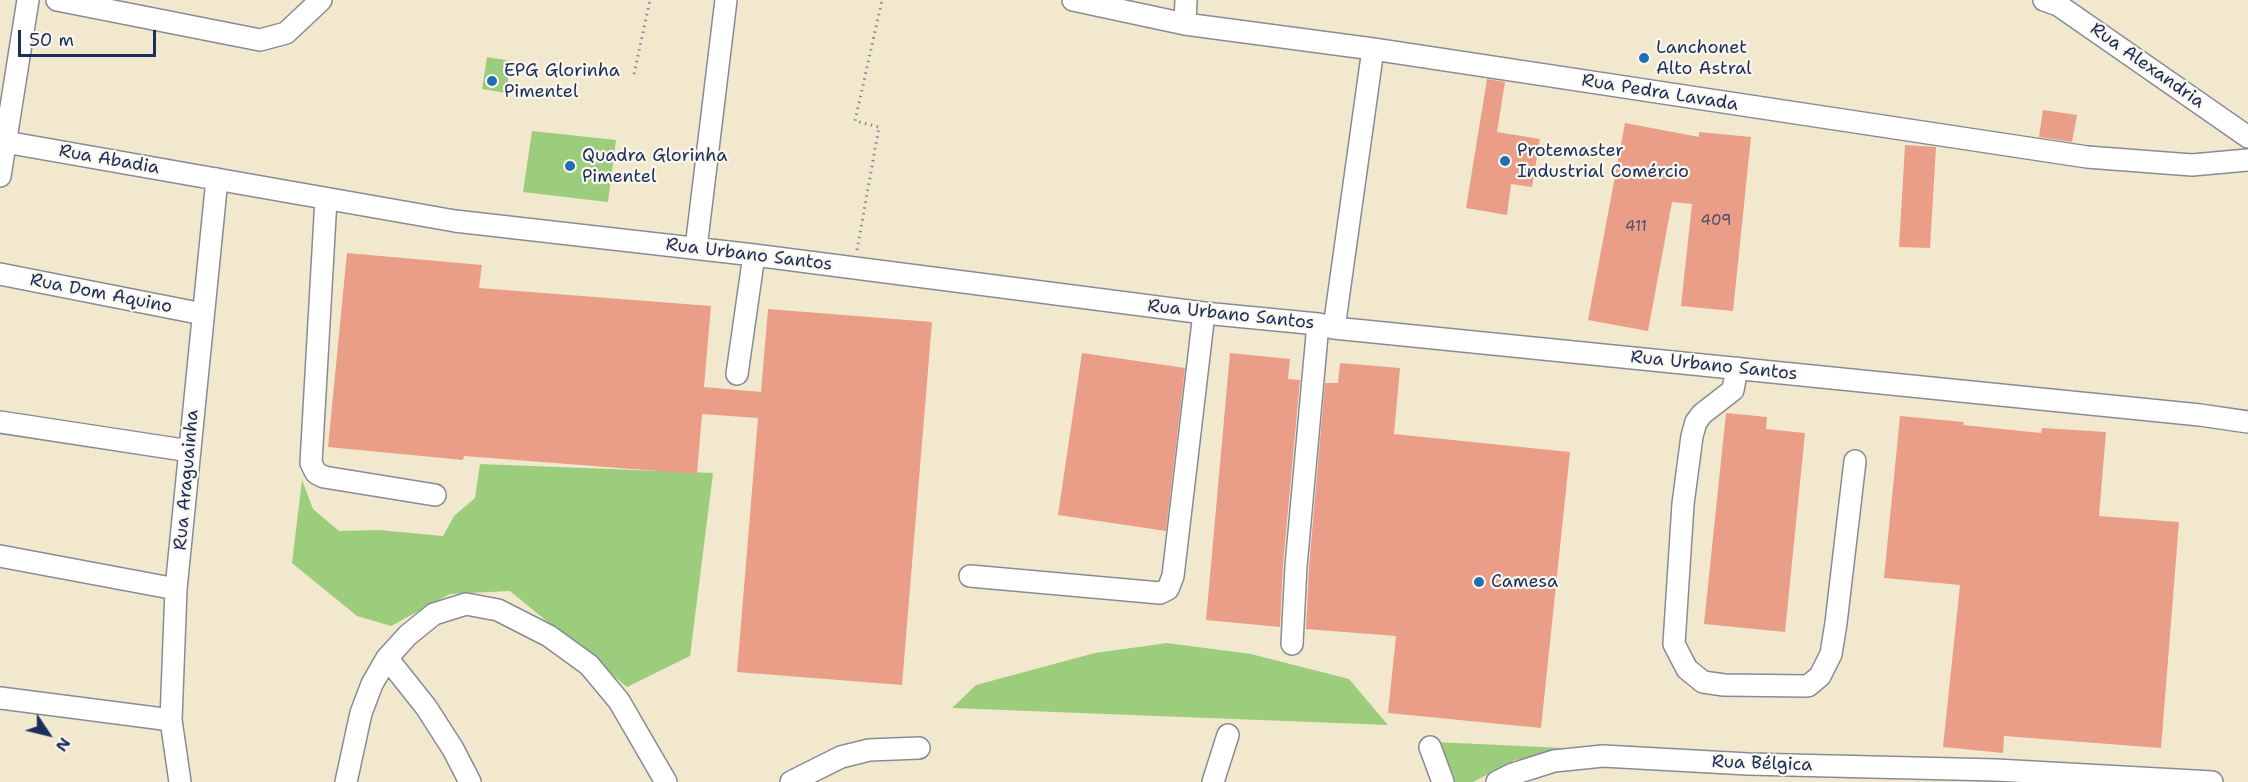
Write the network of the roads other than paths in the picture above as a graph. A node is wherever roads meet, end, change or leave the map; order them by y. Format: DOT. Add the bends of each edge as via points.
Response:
graph roads {
  1 [pos="28,0"];
  2 [pos="57,0"];
  3 [pos="321,0"];
  4 [pos="726,0"];
  5 [pos="1073,0"];
  6 [pos="1186,0"];
  7 [pos="2044,0"];
  8 [pos="1185,24"];
  9 [pos="1373,49"];
  10 [pos="2248,136"];
  11 [pos="3,141"];
  12 [pos="2248,160"];
  13 [pos="0,176"];
  14 [pos="217,179"];
  15 [pos="326,199"];
  16 [pos="696,248"];
  17 [pos="754,255"];
  18 [pos="0,274"];
  19 [pos="1204,313"];
  20 [pos="203,314"];
  21 [pos="1326,326"];
  22 [pos="1737,368"];
  23 [pos="737,374"];
  24 [pos="0,422"];
  25 [pos="2248,422"];
  26 [pos="190,451"];
  27 [pos="1855,461"];
  28 [pos="435,495"];
  29 [pos="0,556"];
  30 [pos="970,576"];
  31 [pos="176,589"];
  32 [pos="1292,644"];
  33 [pos="387,658"];
  34 [pos="0,698"];
  35 [pos="171,720"];
  36 [pos="1228,735"];
  37 [pos="1430,747"];
  38 [pos="919,748"];
  39 [pos="1996,776"];
  40 [pos="180,782"];
  41 [pos="346,782"];
  42 [pos="470,782"];
  43 [pos="666,782"];
  44 [pos="791,782"];
  45 [pos="1213,782"];
  46 [pos="1443,782"];
  47 [pos="1497,782"];
  48 [pos="2212,782"];
  1 -- 11 [label="street"];
  2 -- 3 [label="street" via="260,40 286,33"];
  4 -- 16 [label="street"];
  5 -- 8 [label="street, Rua Pedra Lavada"];
  6 -- 8 [label="street"];
  7 -- 10 [label="street, Rua Alexandria" via="2058,5"];
  8 -- 9 [label="street, Rua Pedra Lavada"];
  9 -- 12 [label="street, Rua Pedra Lavada" via="2087,158 2192,165"];
  9 -- 21 [label="street"];
  11 -- 13 [label="street"];
  11 -- 14 [label="street, Rua Abadia"];
  14 -- 15 [label="street, Rua Urbano Santos"];
  14 -- 20 [label="street, Rua Araguainha"];
  15 -- 16 [label="street, Rua Urbano Santos" via="455,222"];
  15 -- 28 [label="street" via="311,464 324,477"];
  16 -- 17 [label="street, Rua Urbano Santos"];
  17 -- 19 [label="street, Rua Urbano Santos"];
  17 -- 23 [label="street"];
  18 -- 20 [label="street, Rua Dom Aquino"];
  19 -- 21 [label="street, Rua Urbano Santos"];
  19 -- 30 [label="street" via="1173,576 1168,589 1160,593"];
  20 -- 26 [label="street, Rua Araguainha"];
  21 -- 22 [label="street, Rua Urbano Santos"];
  21 -- 32 [label="street" via="1296,566"];
  22 -- 25 [label="street, Rua Urbano Santos"];
  22 -- 27 [label="street" via="1734,390 1696,422 1683,504 1674,644 1687,669 1703,682 1808,686 1820,675 1831,654"];
  24 -- 26 [label="street"];
  26 -- 31 [label="street, Rua Araguainha"];
  29 -- 31 [label="street"];
  31 -- 35 [label="street, Rua Araguainha"];
  33 -- 41 [label="street" via="362,713"];
  33 -- 42 [label="street" via="426,707"];
  33 -- 43 [label="street" via="434,614 466,604 498,610 549,636 589,665 619,700"];
  34 -- 35 [label="street"];
  35 -- 40 [label="street, Rua Araguainha"];
  36 -- 45 [label="street"];
  37 -- 46 [label="street"];
  38 -- 44 [label="street" via="869,750 841,758"];
  39 -- 47 [label="street, Rua Bélgica" via="1603,756 1554,761"];
  39 -- 48 [label="street, Rua Bélgica"];
}
